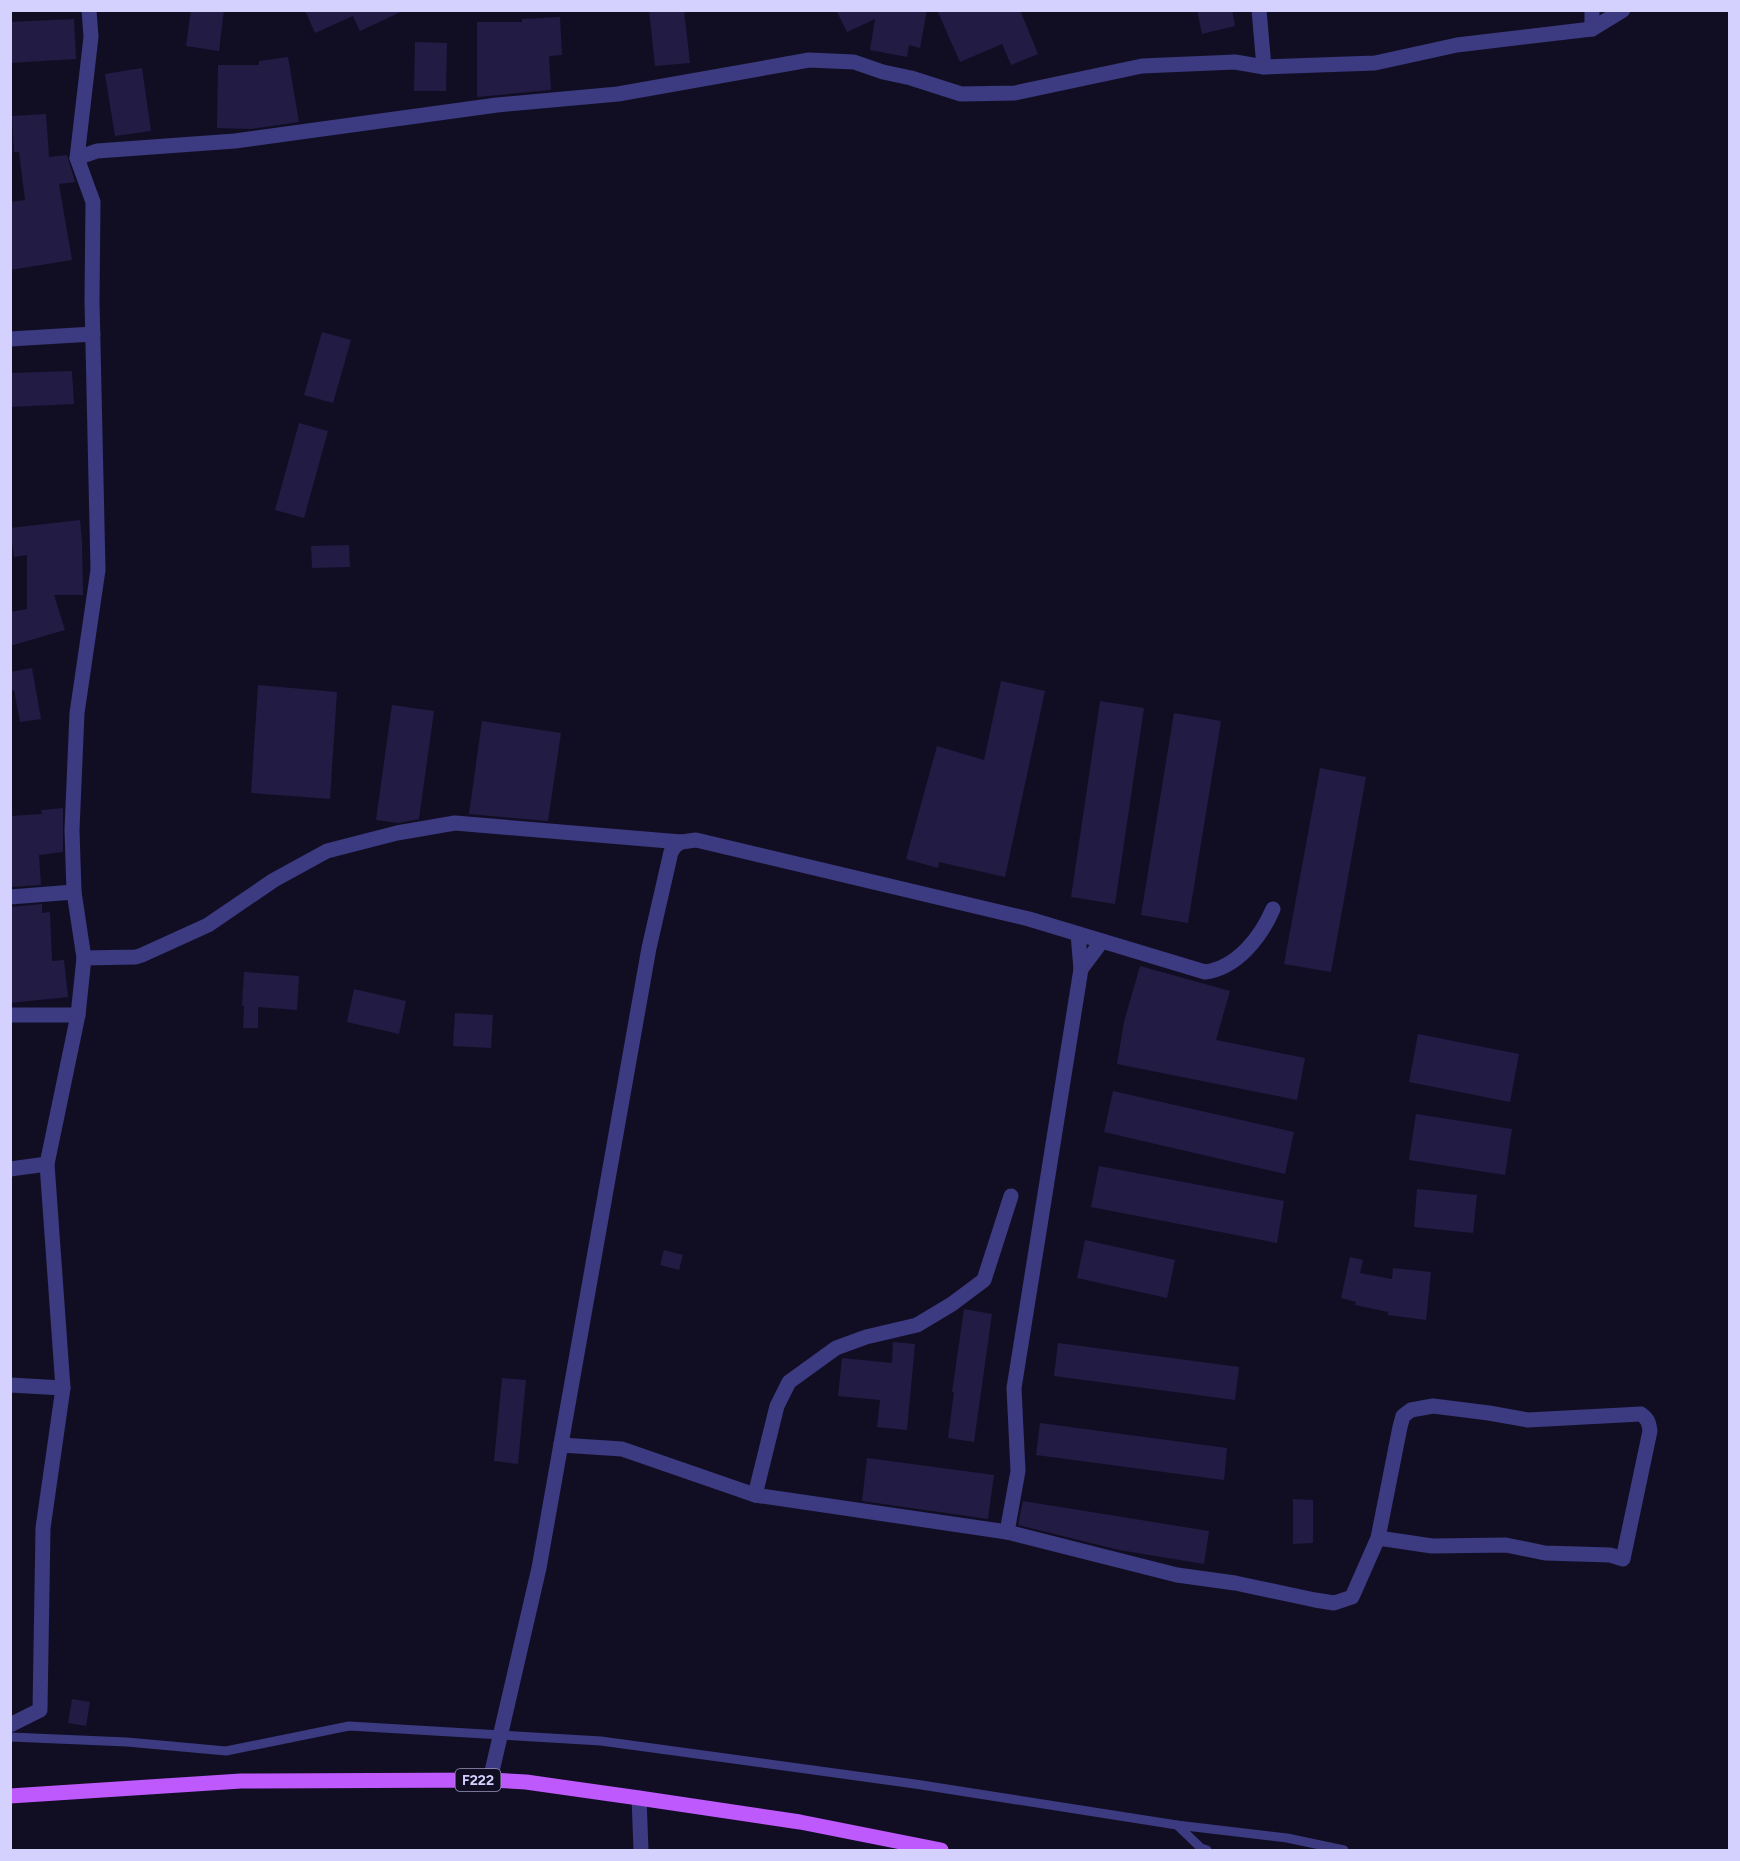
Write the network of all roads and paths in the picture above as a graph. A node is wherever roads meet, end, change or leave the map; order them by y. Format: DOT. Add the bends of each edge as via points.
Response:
graph roads {
  1 [pos="89,10"];
  2 [pos="1259,10"];
  3 [pos="1592,10"];
  4 [pos="1623,10"];
  5 [pos="1592,29"];
  6 [pos="1264,67"];
  7 [pos="77,158"];
  8 [pos="93,334"];
  9 [pos="10,339"];
  10 [pos="681,842"];
  11 [pos="74,892"];
  12 [pos="10,897"];
  13 [pos="1273,909"];
  14 [pos="1078,934"];
  15 [pos="1102,941"];
  16 [pos="84,958"];
  17 [pos="1081,969"];
  18 [pos="10,1015"];
  19 [pos="78,1015"];
  20 [pos="47,1164"];
  21 [pos="10,1169"];
  22 [pos="1011,1196"];
  23 [pos="10,1385"];
  24 [pos="63,1388"];
  25 [pos="561,1445"];
  26 [pos="755,1495"];
  27 [pos="1007,1532"];
  28 [pos="1378,1538"];
  29 [pos="10,1725"];
  30 [pos="500,1735"];
  31 [pos="10,1737"];
  32 [pos="490,1780"];
  33 [pos="10,1796"];
  34 [pos="639,1798"];
  35 [pos="1177,1825"];
  36 [pos="641,1851"];
  37 [pos="941,1851"];
  38 [pos="1207,1851"];
  39 [pos="1344,1851"];
  1 -- 7 [label="street" via="91,37"];
  2 -- 6 [label="street"];
  3 -- 5 [label="street"];
  4 -- 5 [label="street"];
  5 -- 6 [label="street" via="1457,45 1375,63"];
  6 -- 7 [label="street" via="1235,62 1142,66 1015,93 961,94 854,62 809,60 618,94 497,105 235,141 97,151"];
  7 -- 8 [label="street" via="93,202"];
  8 -- 9 [label="street"];
  8 -- 11 [label="street" via="98,570 77,713 72,830"];
  10 -- 14 [label="street" via="696,840"];
  10 -- 16 [label="street" via="455,823 397,832 327,851 274,880 208,925 136,957"];
  10 -- 25 [label="street" via="671,852 649,948"];
  11 -- 12 [label="street"];
  11 -- 16 [label="street"];
  13 -- 15 [label="street" via="1268,922 1236,960 1214,971 1204,972"];
  14 -- 15 [label="street"];
  14 -- 17 [label="street"];
  15 -- 17 [label="street"];
  16 -- 19 [label="street"];
  17 -- 27 [label="street" via="1014,1388 1018,1471"];
  18 -- 19 [label="street"];
  19 -- 20 [label="street"];
  20 -- 21 [label="street"];
  20 -- 24 [label="street"];
  22 -- 26 [label="street" via="984,1280 917,1325 836,1348 789,1382 777,1406"];
  23 -- 24 [label="street"];
  24 -- 29 [label="street" via="43,1528 40,1710"];
  25 -- 26 [label="street" via="622,1449"];
  25 -- 30 [label="street" via="539,1568"];
  26 -- 27 [label="street"];
  27 -- 28 [label="street" via="1177,1575 1334,1603 1352,1596"];
  28 -- 28 [label="street" via="1432,1546 1506,1545 1545,1553 1623,1559 1649,1423 1641,1414 1528,1420 1433,1406 1411,1410 1403,1416 1400,1427"];
  30 -- 31 [label="lane" via="349,1726 226,1751"];
  30 -- 32 [label="street"];
  30 -- 35 [label="lane" via="601,1741"];
  32 -- 33 [label="main road, F222" via="241,1781"];
  32 -- 34 [label="main road, F222"];
  34 -- 36 [label="street"];
  34 -- 37 [label="main road, F222" via="800,1822"];
  35 -- 38 [label="lane"];
  35 -- 39 [label="lane" via="1287,1838"];
}
